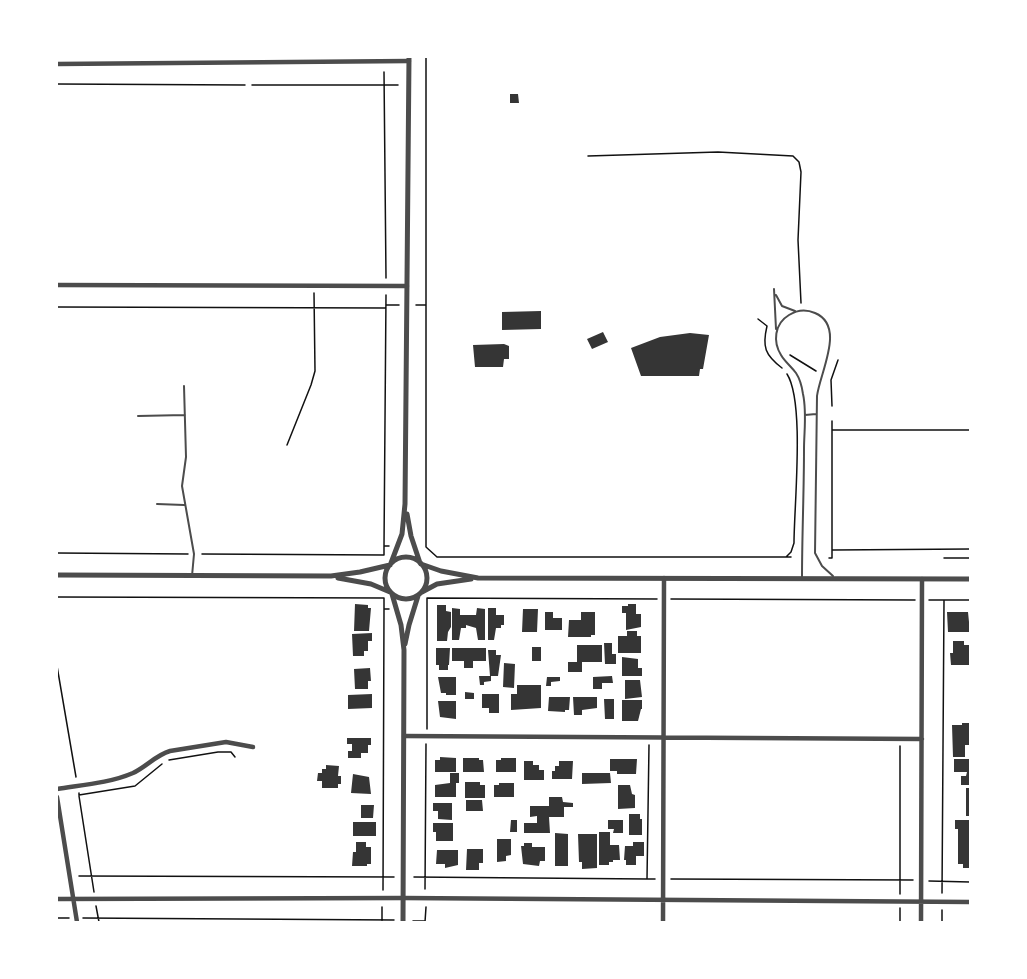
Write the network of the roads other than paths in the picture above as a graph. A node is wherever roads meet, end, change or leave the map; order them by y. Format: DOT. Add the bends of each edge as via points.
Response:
graph roads {
  1 [pos="254,57"];
  2 [pos="409,59"];
  3 [pos="254,63"];
  4 [pos="57,64"];
  5 [pos="57,285"];
  6 [pos="407,286"];
  7 [pos="799,311"];
  8 [pos="776,334"];
  9 [pos="184,386"];
  10 [pos="816,414"];
  11 [pos="185,415"];
  12 [pos="804,415"];
  13 [pos="138,416"];
  14 [pos="157,504"];
  15 [pos="405,504"];
  16 [pos="184,505"];
  17 [pos="390,564"];
  18 [pos="421,564"];
  19 [pos="57,575"];
  20 [pos="192,576"];
  21 [pos="331,576"];
  22 [pos="478,578"];
  23 [pos="664,578"];
  24 [pos="802,578"];
  25 [pos="835,578"];
  26 [pos="922,579"];
  27 [pos="970,579"];
  28 [pos="392,593"];
  29 [pos="420,593"];
  30 [pos="404,650"];
  31 [pos="404,736"];
  32 [pos="663,738"];
  33 [pos="922,739"];
  34 [pos="253,747"];
  35 [pos="57,789"];
  36 [pos="57,797"];
  37 [pos="403,898"];
  38 [pos="57,899"];
  39 [pos="74,899"];
  40 [pos="663,901"];
  41 [pos="921,902"];
  42 [pos="970,902"];
  43 [pos="77,920"];
  44 [pos="403,922"];
  45 [pos="663,922"];
  46 [pos="921,922"];
  1 -- 3 [label="street"];
  2 -- 3 [label="street"];
  2 -- 6 [label="street"];
  3 -- 4 [label="street"];
  5 -- 6 [label="street"];
  6 -- 15 [label="street"];
  7 -- 8 [label="lane" via="783,320"];
  7 -- 8 [label="lane" via="782,306 774,290"];
  7 -- 10 [label="lane" via="818,314 829,327 831,344"];
  8 -- 12 [label="lane" via="777,348 801,384"];
  9 -- 11 [label="lane"];
  10 -- 12 [label="lane"];
  10 -- 25 [label="lane" via="815,553"];
  11 -- 13 [label="lane"];
  11 -- 16 [label="lane"];
  12 -- 24 [label="lane"];
  14 -- 16 [label="lane"];
  15 -- 17 [label="street" via="402,534"];
  15 -- 18 [label="street"];
  16 -- 20 [label="lane" via="194,554"];
  17 -- 18 [label="street" via="406,557"];
  17 -- 21 [label="street"];
  17 -- 28 [label="street" via="385,580"];
  18 -- 22 [label="street"];
  18 -- 29 [label="street" via="427,579"];
  19 -- 20 [label="street"];
  20 -- 21 [label="street"];
  21 -- 28 [label="street" via="371,584"];
  22 -- 23 [label="street"];
  22 -- 29 [label="street" via="437,584"];
  23 -- 24 [label="street"];
  23 -- 32 [label="street"];
  24 -- 25 [label="street"];
  25 -- 26 [label="street"];
  26 -- 27 [label="street"];
  26 -- 33 [label="street"];
  28 -- 29 [label="street" via="406,599"];
  28 -- 30 [label="street"];
  29 -- 30 [label="street"];
  30 -- 31 [label="street"];
  31 -- 32 [label="street"];
  31 -- 37 [label="street"];
  32 -- 33 [label="street"];
  32 -- 40 [label="street"];
  33 -- 41 [label="street"];
  34 -- 35 [label="street" via="228,742 170,751 121,777"];
  36 -- 39 [label="street"];
  37 -- 39 [label="street"];
  37 -- 40 [label="street"];
  37 -- 44 [label="street"];
  38 -- 39 [label="street"];
  39 -- 43 [label="street"];
  40 -- 41 [label="street"];
  40 -- 45 [label="street"];
  41 -- 42 [label="street"];
  41 -- 46 [label="street"];
}
